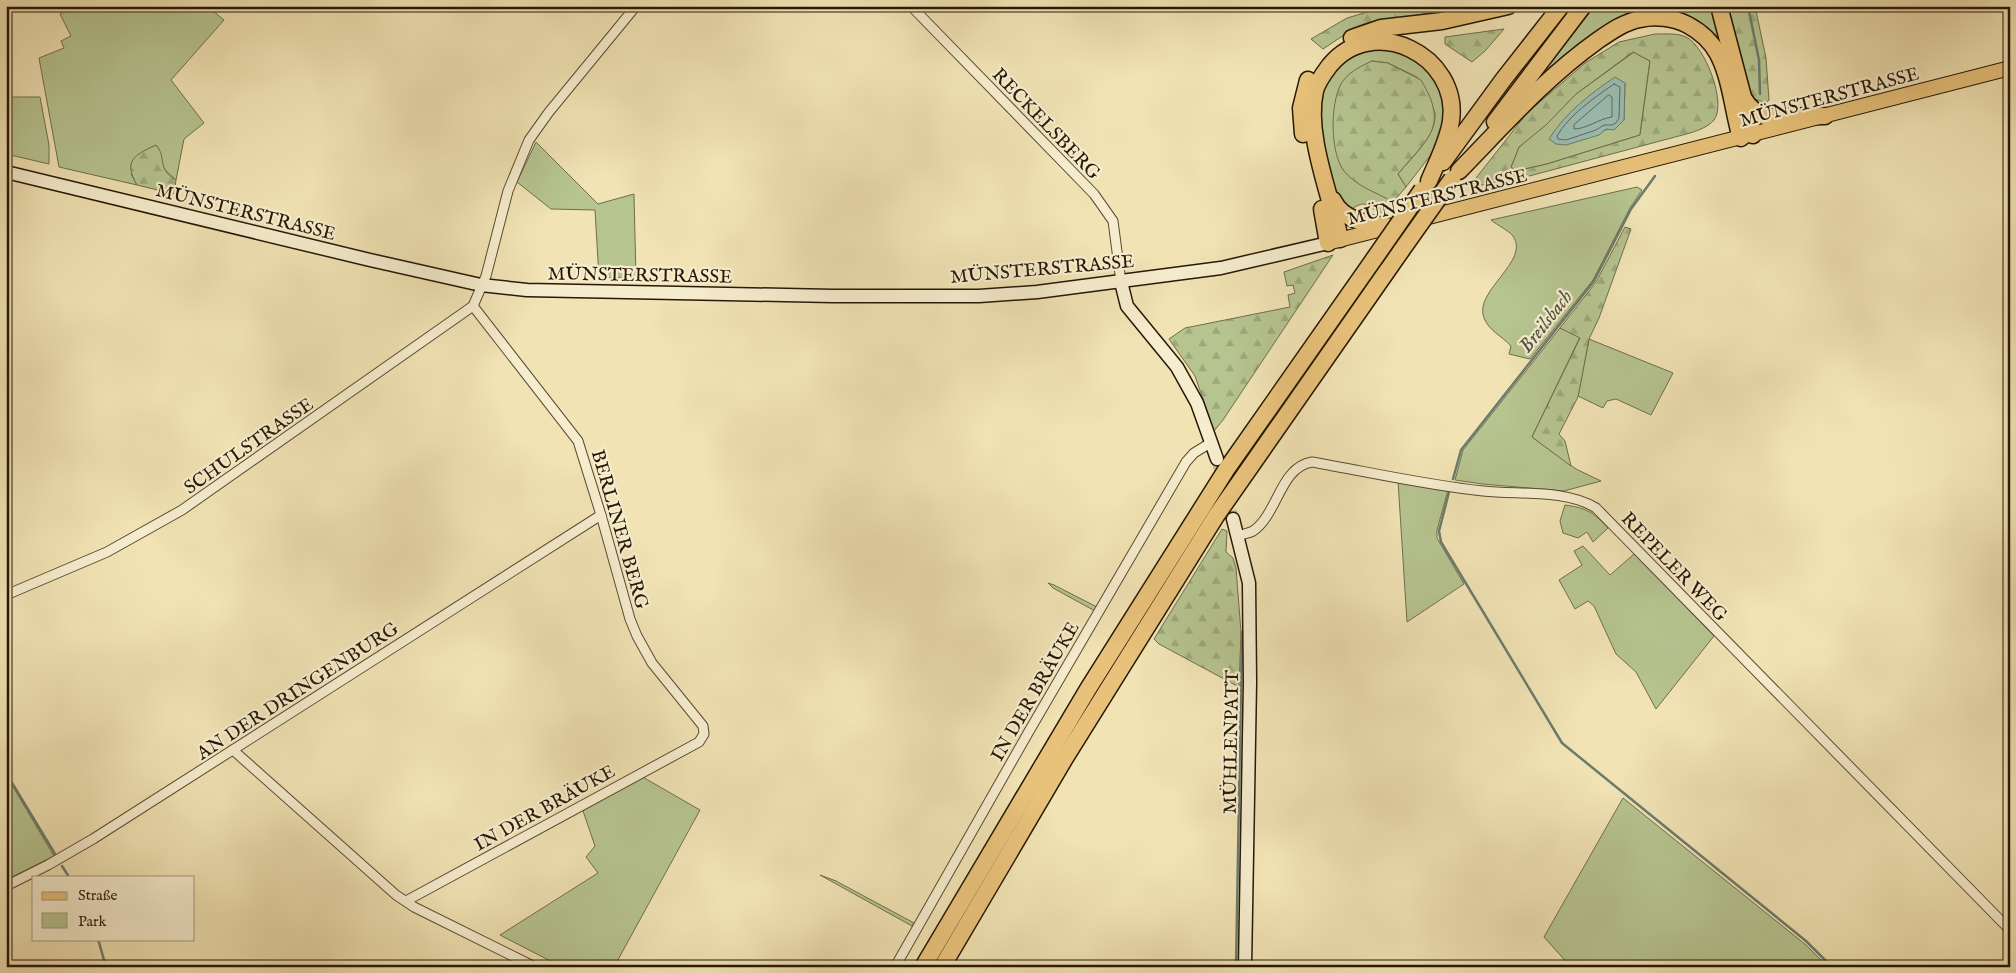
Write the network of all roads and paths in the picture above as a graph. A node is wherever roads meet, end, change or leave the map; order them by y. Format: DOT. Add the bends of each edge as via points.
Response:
graph roads {
  1 [pos="636,6"];
  2 [pos="911,6"];
  3 [pos="1508,6"];
  4 [pos="1561,6"];
  5 [pos="1583,6"];
  6 [pos="1718,6"];
  7 [pos="2010,68"];
  8 [pos="1742,97"];
  9 [pos="1825,116"];
  10 [pos="1747,136"];
  11 [pos="6,172"];
  12 [pos="1455,175"];
  13 [pos="1327,184"];
  14 [pos="1426,186"];
  15 [pos="1392,227"];
  16 [pos="1334,241"];
  17 [pos="1121,282"];
  18 [pos="481,285"];
  19 [pos="473,306"];
  20 [pos="1212,442"];
  21 [pos="1217,459"];
  22 [pos="601,515"];
  23 [pos="1233,519"];
  24 [pos="1238,536"];
  25 [pos="6,595"];
  26 [pos="699,742"];
  27 [pos="233,750"];
  28 [pos="6,886"];
  29 [pos="406,901"];
  30 [pos="2010,930"];
  31 [pos="535,967"];
  32 [pos="895,967"];
  33 [pos="923,967"];
  34 [pos="942,967"];
  35 [pos="1245,967"];
  1 -- 18 [label="street" via="529,140 508,191"];
  2 -- 17 [label="street, RECKELSBERG" via="1094,194 1113,221"];
  3 -- 16 [label="highway" via="1442,21 1381,28 1348,39 1333,47 1321,60 1308,82 1301,108 1304,139 1326,226"];
  4 -- 14 [label="highway"];
  5 -- 12 [label="highway"];
  6 -- 8 [label="highway"];
  7 -- 9 [label="main road, MÜNSTERSTRASSE"];
  8 -- 9 [label="highway" via="1749,107 1767,117"];
  8 -- 10 [label="highway"];
  9 -- 10 [label="main road, MÜNSTERSTRASSE"];
  10 -- 12 [label="highway" via="1718,54 1702,34 1683,22 1641,18 1612,31 1577,55"];
  10 -- 15 [label="main road, MÜNSTERSTRASSE"];
  11 -- 18 [label="main road, MÜNSTERSTRASSE"];
  12 -- 34 [label="highway, bridge" via="1216,516 1065,758"];
  13 -- 14 [label="highway" via="1315,142 1315,90 1323,73 1338,56 1360,44 1379,41 1407,46 1429,60 1448,90 1451,122"];
  13 -- 15 [label="highway" via="1336,206 1348,217"];
  13 -- 16 [label="highway"];
  14 -- 33 [label="highway, bridge" via="1226,470 1088,689"];
  15 -- 16 [label="main road, MÜNSTERSTRASSE"];
  16 -- 17 [label="main road, MÜNSTERSTRASSE" via="1221,268"];
  17 -- 18 [label="main road, MÜNSTERSTRASSE" via="979,296 528,290"];
  17 -- 20 [label="main road" via="1127,306 1176,367 1197,403"];
  18 -- 19 [label="street"];
  19 -- 22 [label="street, BERLINER BERG" via="578,441"];
  19 -- 25 [label="street, SCHULSTRASSE" via="182,510 107,552"];
  20 -- 21 [label="main road"];
  20 -- 32 [label="street, IN DER BRÄUKE" via="1186,462 1032,724"];
  22 -- 26 [label="street, BERLINER BERG" via="637,636 652,663 703,726 704,734"];
  22 -- 27 [label="street, AN DER DRINGENBURG"];
  23 -- 24 [label="main road, MÜHLENPATT"];
  24 -- 30 [label="street, REPELER WEG" via="1253,530 1261,522 1295,469 1312,462 1483,491 1569,497 1584,501 1596,508"];
  24 -- 35 [label="main road, MÜHLENPATT" via="1249,583"];
  26 -- 29 [label="street, IN DER BRÄUKE"];
  27 -- 28 [label="street, AN DER DRINGENBURG" via="93,839"];
  27 -- 29 [label="street"];
  29 -- 31 [label="street" via="414,908"];
}
